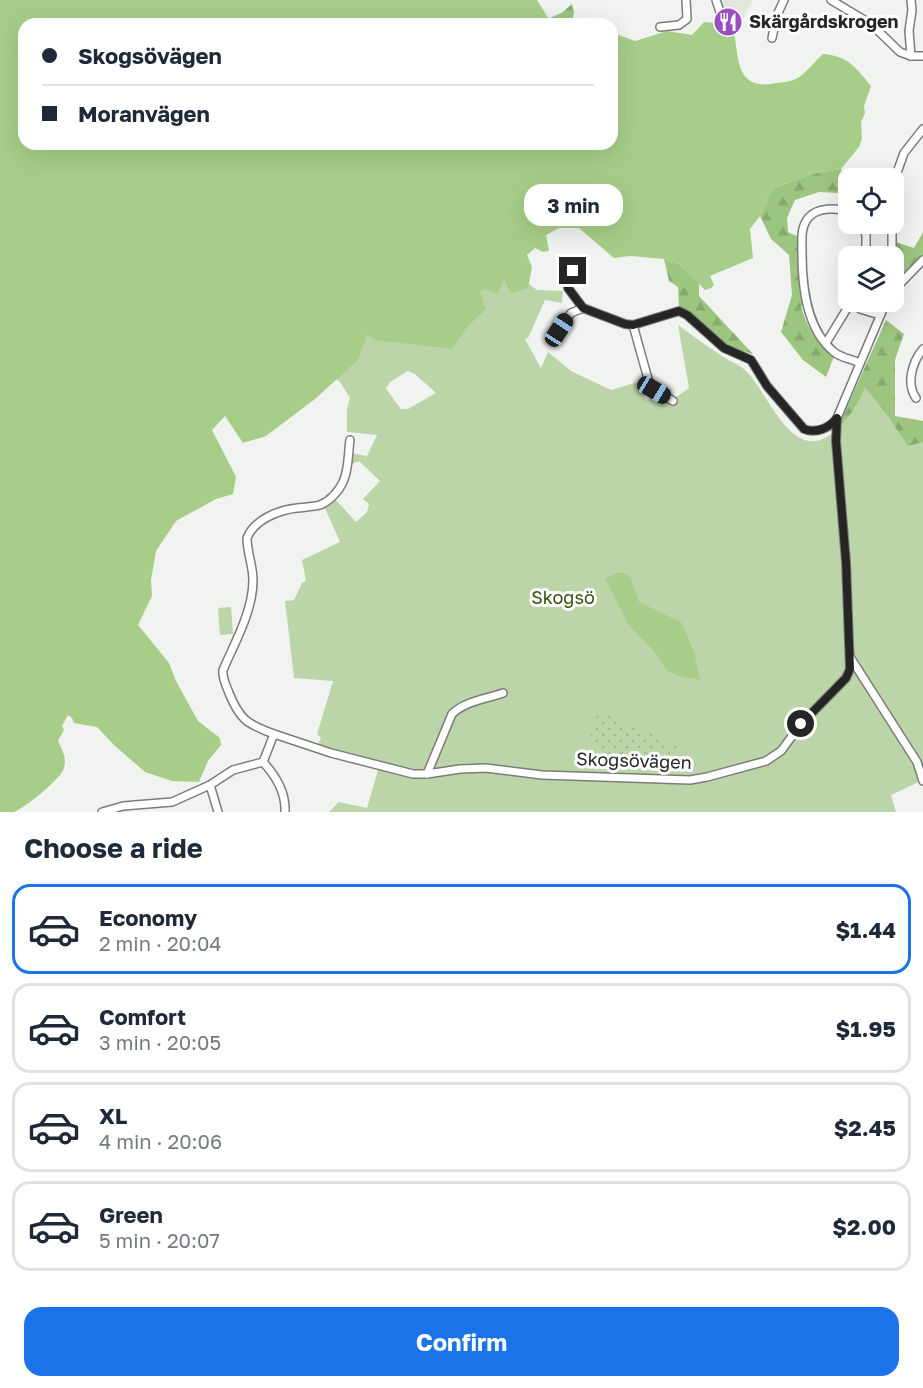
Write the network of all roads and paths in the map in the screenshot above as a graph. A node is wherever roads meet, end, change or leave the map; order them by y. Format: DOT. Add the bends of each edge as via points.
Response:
graph roads {
  1 [pos="686,0"];
  2 [pos="716,0"];
  3 [pos="784,0"];
  4 [pos="831,0"];
  5 [pos="911,0"];
  6 [pos="721,15"];
  7 [pos="660,27"];
  8 [pos="772,38"];
  9 [pos="911,56"];
  10 [pos="923,56"];
  11 [pos="923,129"];
  12 [pos="899,168"];
  13 [pos="838,209"];
  14 [pos="923,260"];
  15 [pos="573,271"];
  16 [pos="904,280"];
  17 [pos="583,308"];
  18 [pos="845,312"];
  19 [pos="870,312"];
  20 [pos="881,312"];
  21 [pos="880,315"];
  22 [pos="633,325"];
  23 [pos="559,330"];
  24 [pos="826,343"];
  25 [pos="923,349"];
  26 [pos="860,363"];
  27 [pos="916,398"];
  28 [pos="673,401"];
  29 [pos="837,418"];
  30 [pos="350,440"];
  31 [pos="850,657"];
  32 [pos="503,693"];
  33 [pos="274,734"];
  34 [pos="263,762"];
  35 [pos="427,774"];
  36 [pos="923,781"];
  37 [pos="210,784"];
  38 [pos="102,812"];
  39 [pos="218,812"];
  40 [pos="285,812"];
  1 -- 7 [label="street" via="687,20"];
  2 -- 6 [label="street"];
  3 -- 8 [label="street"];
  4 -- 9 [label="street" via="871,24 900,52"];
  5 -- 9 [label="street"];
  9 -- 10 [label="street"];
  11 -- 12 [label="street" via="904,153"];
  13 -- 24 [label="street" via="816,211 803,230 802,272 807,303 816,329"];
  14 -- 16 [label="street"];
  15 -- 17 [label="street" via="568,288"];
  17 -- 22 [label="street"];
  17 -- 23 [label="street" via="571,313"];
  18 -- 24 [label="street"];
  19 -- 21 [label="street"];
  20 -- 21 [label="street, Skogsövägen"];
  21 -- 26 [label="street, Skogsövägen"];
  22 -- 28 [label="street" via="650,386"];
  22 -- 29 [label="street" via="673,312 684,313 724,348 751,360 767,386 804,429 823,429"];
  24 -- 26 [label="street" via="836,353"];
  25 -- 27 [label="street" via="911,375"];
  26 -- 29 [label="street, Skogsövägen"];
  29 -- 31 [label="street, Skogsövägen"];
  30 -- 33 [label="street, Skogsövägen" via="346,475 331,497 321,504 282,511 254,526 247,538 252,594 223,677 241,718"];
  31 -- 35 [label="street, Skogsövägen" via="846,678 801,724 781,751 766,761 739,769 681,780 542,775 486,768"];
  31 -- 36 [label="street" via="917,762"];
  32 -- 35 [label="street" via="466,704 452,714"];
  33 -- 34 [label="street"];
  33 -- 35 [label="street, Skogsövägen" via="358,761"];
  34 -- 37 [label="street" via="233,770"];
  34 -- 40 [label="street" via="283,793"];
  37 -- 38 [label="street" via="172,802"];
  37 -- 39 [label="street"];
}
